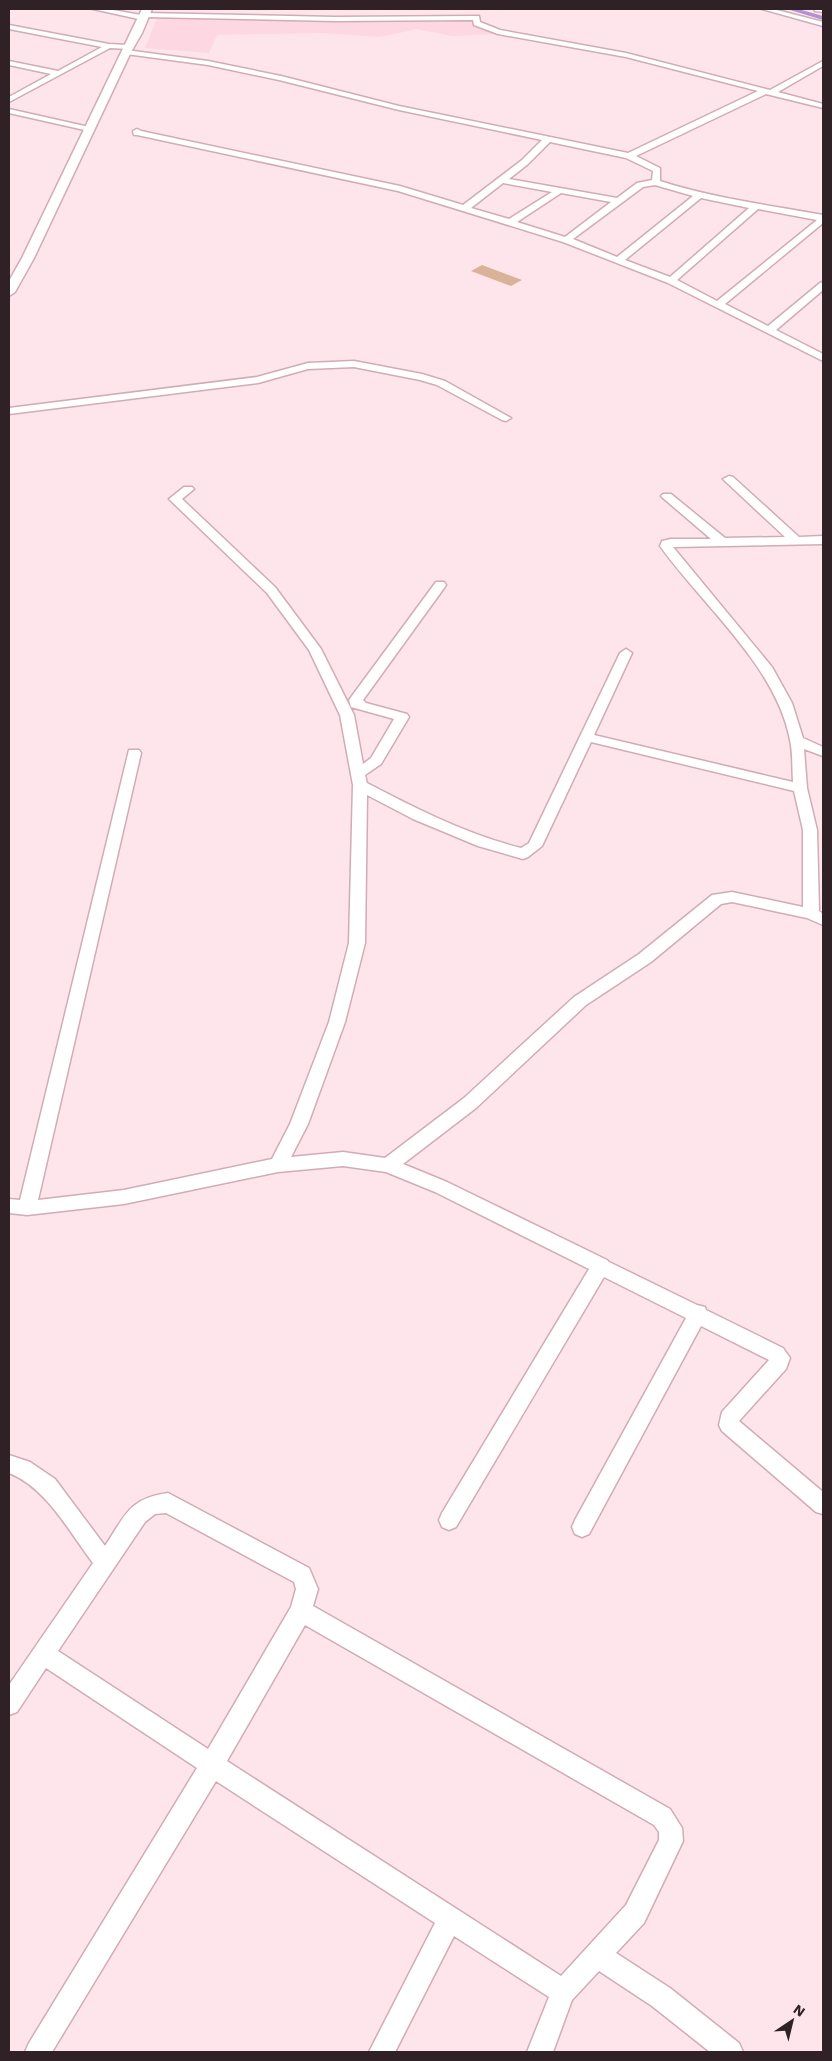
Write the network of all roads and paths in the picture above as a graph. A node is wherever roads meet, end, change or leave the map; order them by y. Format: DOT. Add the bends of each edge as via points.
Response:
graph roads {
  1 [pos="97,9"];
  2 [pos="766,9"];
  3 [pos="818,9"];
  4 [pos="823,10"];
  5 [pos="145,14"];
  6 [pos="823,24"];
  7 [pos="9,27"];
  8 [pos="513,35"];
  9 [pos="109,46"];
  10 [pos="127,49"];
  11 [pos="9,63"];
  12 [pos="823,63"];
  13 [pos="58,73"];
  14 [pos="767,93"];
  15 [pos="9,100"];
  16 [pos="823,106"];
  17 [pos="9,111"];
  18 [pos="89,128"];
  19 [pos="137,131"];
  20 [pos="548,139"];
  21 [pos="629,156"];
  22 [pos="502,180"];
  23 [pos="656,182"];
  24 [pos="560,190"];
  25 [pos="701,194"];
  26 [pos="619,201"];
  27 [pos="756,206"];
  28 [pos="465,208"];
  29 [pos="823,218"];
  30 [pos="511,222"];
  31 [pos="566,240"];
  32 [pos="618,261"];
  33 [pos="671,281"];
  34 [pos="823,285"];
  35 [pos="9,292"];
  36 [pos="718,304"];
  37 [pos="770,330"];
  38 [pos="822,357"];
  39 [pos="9,410"];
  40 [pos="506,418"];
  41 [pos="729,479"];
  42 [pos="188,489"];
  43 [pos="668,496"];
  44 [pos="823,540"];
  45 [pos="796,541"];
  46 [pos="723,543"];
  47 [pos="440,585"];
  48 [pos="626,653"];
  49 [pos="586,737"];
  50 [pos="797,740"];
  51 [pos="823,752"];
  52 [pos="134,753"];
  53 [pos="360,779"];
  54 [pos="800,788"];
  55 [pos="817,834"];
  56 [pos="817,917"];
  57 [pos="278,1165"];
  58 [pos="388,1165"];
  59 [pos="9,1206"];
  60 [pos="27,1208"];
  61 [pos="601,1266"];
  62 [pos="698,1313"];
  63 [pos="9,1464"];
  64 [pos="823,1505"];
  65 [pos="449,1520"];
  66 [pos="582,1527"];
  67 [pos="105,1563"];
  68 [pos="301,1611"];
  69 [pos="44,1654"];
  70 [pos="9,1704"];
  71 [pos="212,1765"];
  72 [pos="450,1919"];
  73 [pos="597,1955"];
  74 [pos="563,1992"];
  75 [pos="38,2052"];
  76 [pos="382,2052"];
  77 [pos="540,2052"];
  78 [pos="730,2052"];
  1 -- 5 [label="street"];
  2 -- 6 [label="street"];
  3 -- 4 [label="street"];
  5 -- 8 [label="street" via="334,19 464,16 476,18 484,28"];
  5 -- 10 [label="main road"];
  7 -- 9 [label="street"];
  8 -- 14 [label="street" via="626,55"];
  9 -- 10 [label="street"];
  9 -- 13 [label="street"];
  10 -- 18 [label="main road"];
  10 -- 20 [label="street" via="226,66 398,108"];
  11 -- 13 [label="street"];
  12 -- 14 [label="street"];
  13 -- 15 [label="street"];
  14 -- 16 [label="street"];
  14 -- 21 [label="street" via="682,129"];
  17 -- 18 [label="street"];
  18 -- 35 [label="main road"];
  19 -- 28 [label="street" via="400,189"];
  20 -- 21 [label="street"];
  20 -- 22 [label="street"];
  21 -- 23 [label="street" via="657,170"];
  22 -- 24 [label="street"];
  22 -- 28 [label="street"];
  23 -- 25 [label="street"];
  23 -- 26 [label="street" via="640,185"];
  24 -- 26 [label="street"];
  24 -- 30 [label="street"];
  25 -- 27 [label="street"];
  25 -- 32 [label="street"];
  26 -- 31 [label="street"];
  27 -- 29 [label="street"];
  27 -- 33 [label="street"];
  28 -- 30 [label="street"];
  29 -- 36 [label="street"];
  30 -- 31 [label="street"];
  31 -- 32 [label="street"];
  32 -- 33 [label="street"];
  33 -- 36 [label="street"];
  34 -- 37 [label="street"];
  36 -- 37 [label="street"];
  37 -- 38 [label="street"];
  39 -- 40 [label="street" via="258,380 308,366 354,364 441,383"];
  41 -- 45 [label="street"];
  42 -- 53 [label="street" via="174,499 271,590 315,649 347,714"];
  43 -- 46 [label="street"];
  44 -- 45 [label="street"];
  45 -- 46 [label="street"];
  46 -- 50 [label="street" via="671,543 666,546 765,668 785,703"];
  47 -- 53 [label="street" via="356,700 356,704 361,706 402,717 376,761"];
  48 -- 49 [label="street"];
  49 -- 53 [label="street" via="535,846 524,854 483,843 418,816"];
  49 -- 54 [label="street"];
  50 -- 51 [label="street"];
  50 -- 54 [label="street"];
  52 -- 60 [label="street"];
  53 -- 57 [label="street" via="357,943 337,1022 299,1124"];
  54 -- 55 [label="street"];
  55 -- 56 [label="street"];
  56 -- 58 [label="street" via="732,897 716,899 646,958 580,1001 470,1103"];
  57 -- 58 [label="street" via="342,1159"];
  57 -- 60 [label="street" via="124,1197"];
  58 -- 61 [label="street" via="441,1187"];
  59 -- 60 [label="street"];
  61 -- 62 [label="street"];
  61 -- 65 [label="street"];
  62 -- 64 [label="street" via="780,1358 729,1418 729,1424"];
  62 -- 66 [label="street"];
  63 -- 67 [label="street" via="23,1469 48,1486"];
  67 -- 68 [label="street" via="138,1515 151,1504 168,1502 302,1575 307,1589"];
  67 -- 69 [label="street"];
  68 -- 71 [label="street"];
  68 -- 73 [label="street" via="662,1817 670,1828 671,1841 635,1914"];
  69 -- 70 [label="street"];
  69 -- 71 [label="street"];
  71 -- 72 [label="street"];
  71 -- 75 [label="street"];
  72 -- 74 [label="street"];
  72 -- 76 [label="street"];
  73 -- 74 [label="street"];
  73 -- 78 [label="street" via="662,1997"];
  74 -- 77 [label="street"];
}
